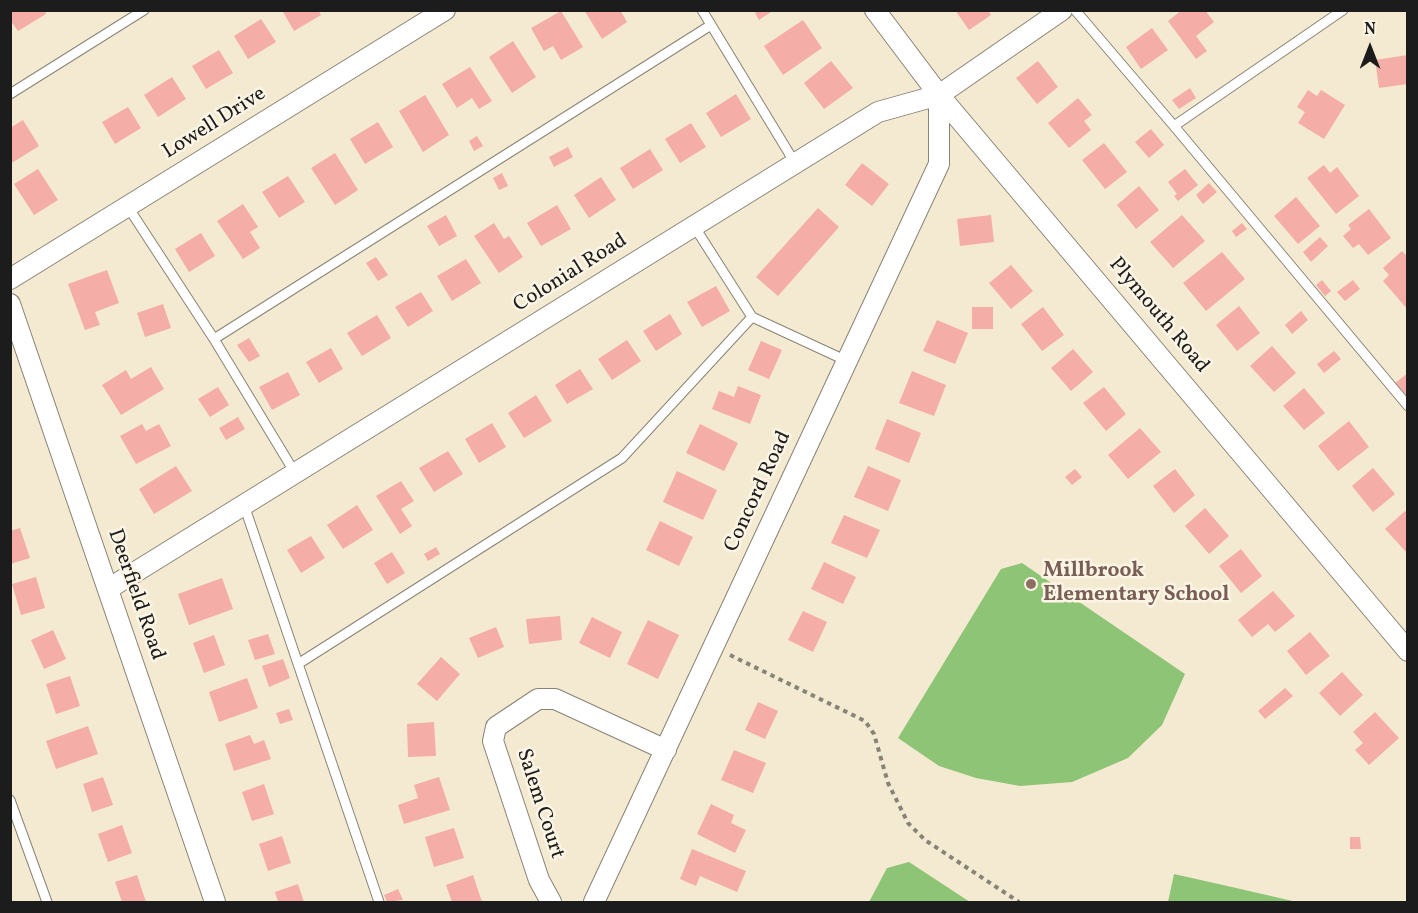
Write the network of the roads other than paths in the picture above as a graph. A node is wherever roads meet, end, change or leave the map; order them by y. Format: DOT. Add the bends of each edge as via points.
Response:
graph roads {
  1 [pos="144,10"];
  2 [pos="445,10"];
  3 [pos="702,10"];
  4 [pos="875,10"];
  5 [pos="1062,10"];
  6 [pos="1075,10"];
  7 [pos="1343,10"];
  8 [pos="711,25"];
  9 [pos="10,94"];
  10 [pos="939,95"];
  11 [pos="1174,126"];
  12 [pos="795,163"];
  13 [pos="128,207"];
  14 [pos="694,226"];
  15 [pos="10,279"];
  16 [pos="10,304"];
  17 [pos="752,317"];
  18 [pos="214,339"];
  19 [pos="847,361"];
  20 [pos="1407,406"];
  21 [pos="296,473"];
  22 [pos="244,505"];
  23 [pos="108,590"];
  24 [pos="1407,651"];
  25 [pos="298,664"];
  26 [pos="666,750"];
  27 [pos="10,800"];
  28 [pos="47,903"];
  29 [pos="215,903"];
  30 [pos="379,903"];
  31 [pos="551,903"];
  32 [pos="594,903"];
  1 -- 9 [label="lane"];
  2 -- 13 [label="street, Lowell Drive"];
  3 -- 8 [label="lane"];
  4 -- 10 [label="street, Plymouth Road"];
  5 -- 10 [label="street, Colonial Road"];
  6 -- 11 [label="lane"];
  7 -- 11 [label="lane"];
  8 -- 12 [label="lane"];
  8 -- 18 [label="lane"];
  10 -- 12 [label="street, Colonial Road" via="878,112"];
  10 -- 19 [label="street, Concord Road" via="939,164"];
  10 -- 24 [label="street, Plymouth Road"];
  11 -- 20 [label="lane"];
  12 -- 14 [label="street, Colonial Road"];
  13 -- 15 [label="street, Lowell Drive"];
  13 -- 18 [label="lane"];
  14 -- 17 [label="lane"];
  14 -- 21 [label="street, Colonial Road"];
  16 -- 23 [label="street, Deerfield Road"];
  17 -- 19 [label="lane"];
  17 -- 25 [label="lane" via="622,458"];
  18 -- 21 [label="lane"];
  19 -- 26 [label="street, Concord Road"];
  21 -- 22 [label="street, Colonial Road"];
  22 -- 23 [label="street, Colonial Road"];
  22 -- 25 [label="lane"];
  23 -- 29 [label="street, Deerfield Road"];
  25 -- 30 [label="lane"];
  26 -- 31 [label="street, Salem Court" via="555,699 538,699 496,727 493,741 539,880"];
  26 -- 32 [label="street, Concord Road"];
  27 -- 28 [label="lane"];
}
